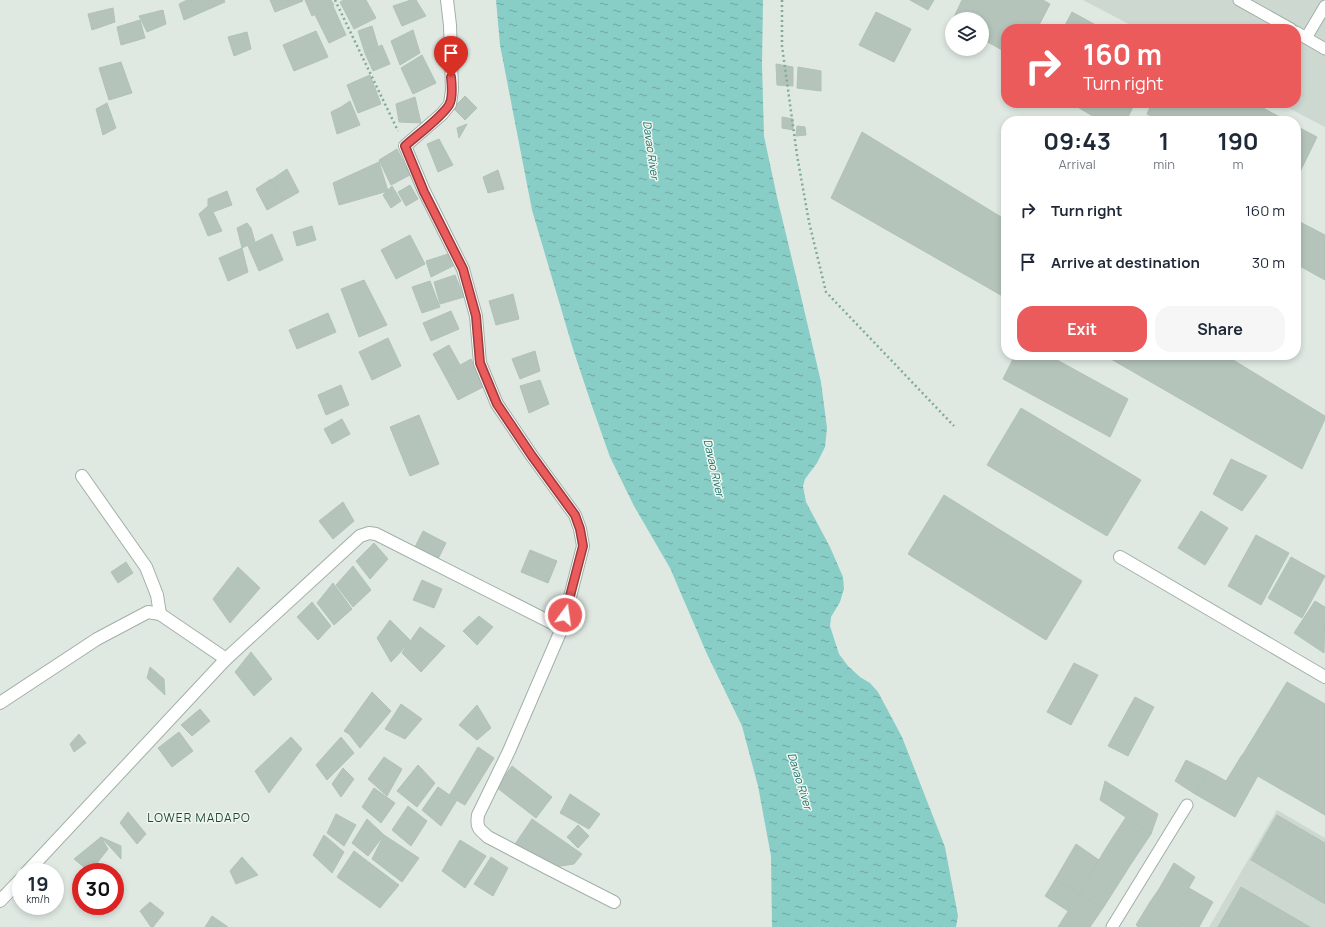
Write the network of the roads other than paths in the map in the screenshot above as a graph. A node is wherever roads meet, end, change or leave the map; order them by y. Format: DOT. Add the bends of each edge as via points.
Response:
graph roads {
  1 [pos="447,0"];
  2 [pos="1239,0"];
  3 [pos="1325,6"];
  4 [pos="1282,24"];
  5 [pos="1301,35"];
  6 [pos="1306,38"];
  7 [pos="1325,49"];
  8 [pos="82,476"];
  9 [pos="1120,557"];
  10 [pos="160,614"];
  11 [pos="562,628"];
  12 [pos="226,659"];
  13 [pos="1325,677"];
  14 [pos="0,703"];
  15 [pos="1187,805"];
  16 [pos="35,863"];
  17 [pos="12,888"];
  18 [pos="0,901"];
  19 [pos="614,902"];
  20 [pos="1112,927"];
  1 -- 11 [label="street" via="452,90 450,104 405,146 424,192 463,269 476,316 480,363 497,404 575,515 580,529 583,546"];
  2 -- 4 [label="lane"];
  3 -- 6 [label="lane"];
  5 -- 6 [label="lane"];
  6 -- 7 [label="lane"];
  8 -- 10 [label="street" via="146,567 157,595"];
  9 -- 13 [label="street"];
  10 -- 12 [label="street"];
  10 -- 14 [label="street" via="148,612 97,639"];
  11 -- 12 [label="street" via="376,534 369,533 360,536"];
  11 -- 19 [label="street" via="509,751 478,814 477,824 488,837"];
  12 -- 16 [label="street"];
  15 -- 20 [label="lane"];
  17 -- 18 [label="street"];
}
